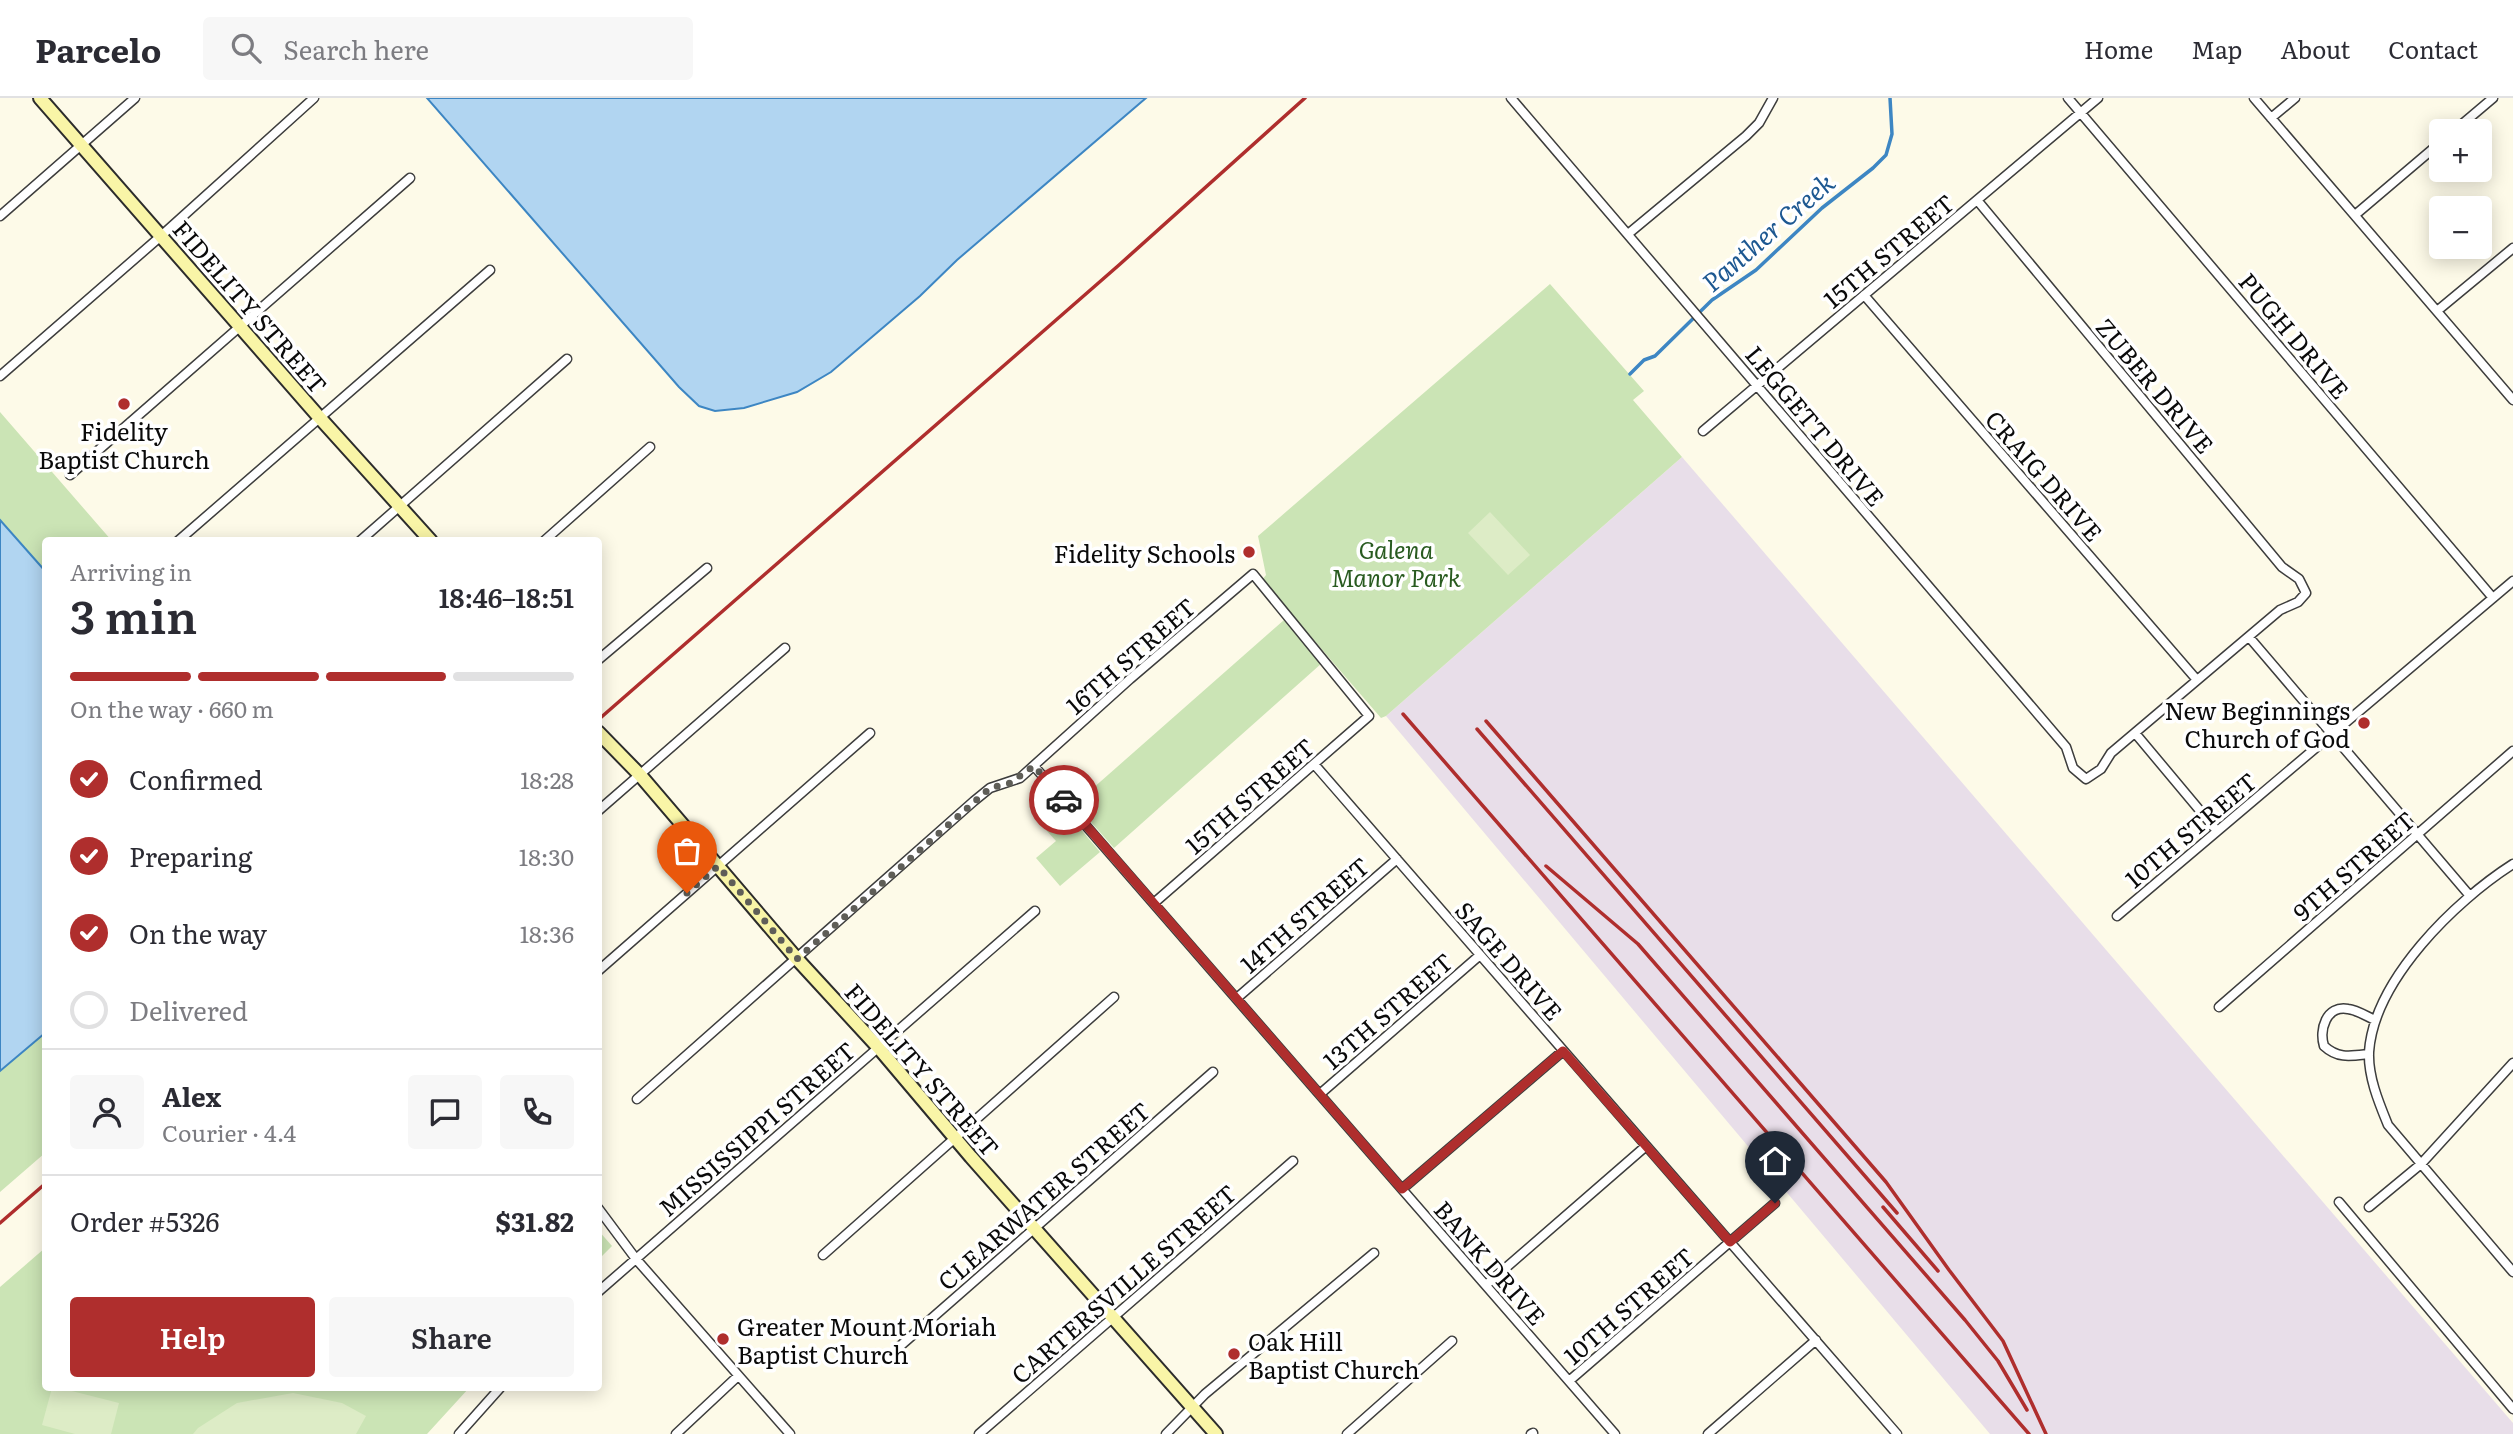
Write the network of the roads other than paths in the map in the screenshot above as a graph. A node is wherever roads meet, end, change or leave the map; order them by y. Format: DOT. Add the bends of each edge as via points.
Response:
graph roads {
  1 [pos="40,98"];
  2 [pos="135,98"];
  3 [pos="314,98"];
  4 [pos="1511,98"];
  5 [pos="1773,98"];
  6 [pos="2068,98"];
  7 [pos="2098,98"];
  8 [pos="2255,98"];
  9 [pos="2295,98"];
  10 [pos="2493,98"];
  11 [pos="2080,113"];
  12 [pos="2272,118"];
  13 [pos="2468,119"];
  14 [pos="81,144"];
  15 [pos="2429,152"];
  16 [pos="410,178"];
  17 [pos="1977,200"];
  18 [pos="2355,215"];
  19 [pos="0,216"];
  20 [pos="1628,234"];
  21 [pos="161,236"];
  22 [pos="2513,247"];
  23 [pos="490,270"];
  24 [pos="1864,295"];
  25 [pos="2437,311"];
  26 [pos="240,325"];
  27 [pos="567,359"];
  28 [pos="0,376"];
  29 [pos="1757,386"];
  30 [pos="2513,400"];
  31 [pos="319,417"];
  32 [pos="1703,431"];
  33 [pos="650,447"];
  34 [pos="70,475"];
  35 [pos="400,506"];
  36 [pos="183,537"];
  37 [pos="365,537"];
  38 [pos="427,537"];
  39 [pos="549,537"];
  40 [pos="707,568"];
  41 [pos="1253,574"];
  42 [pos="2513,581"];
  43 [pos="2493,598"];
  44 [pos="2249,637"];
  45 [pos="785,648"];
  46 [pos="602,657"];
  47 [pos="2197,680"];
  48 [pos="870,733"];
  49 [pos="2135,733"];
  50 [pos="2332,734"];
  51 [pos="602,736"];
  52 [pos="2513,751"];
  53 [pos="1314,764"];
  54 [pos="1034,766"];
  55 [pos="640,775"];
  56 [pos="602,808"];
  57 [pos="2217,831"];
  58 [pos="2417,834"];
  59 [pos="1397,859"];
  60 [pos="2513,864"];
  61 [pos="718,866"];
  62 [pos="2470,896"];
  63 [pos="1154,903"];
  64 [pos="1035,911"];
  65 [pos="2117,916"];
  66 [pos="1480,955"];
  67 [pos="797,959"];
  68 [pos="602,968"];
  69 [pos="1114,997"];
  70 [pos="1237,999"];
  71 [pos="2219,1007"];
  72 [pos="2375,1020"];
  73 [pos="877,1047"];
  74 [pos="1563,1051"];
  75 [pos="2369,1054"];
  76 [pos="2513,1063"];
  77 [pos="1213,1072"];
  78 [pos="1320,1094"];
  79 [pos="637,1099"];
  80 [pos="955,1138"];
  81 [pos="1646,1146"];
  82 [pos="1293,1161"];
  83 [pos="2421,1164"];
  84 [pos="1402,1189"];
  85 [pos="2339,1202"];
  86 [pos="1775,1203"];
  87 [pos="2369,1207"];
  88 [pos="602,1213"];
  89 [pos="1035,1228"];
  90 [pos="1730,1242"];
  91 [pos="1374,1252"];
  92 [pos="823,1255"];
  93 [pos="636,1259"];
  94 [pos="2513,1272"];
  95 [pos="1486,1285"];
  96 [pos="602,1289"];
  97 [pos="1114,1318"];
  98 [pos="1816,1340"];
  99 [pos="1452,1341"];
  100 [pos="899,1347"];
  101 [pos="738,1376"];
  102 [pos="1569,1381"];
  103 [pos="497,1391"];
  104 [pos="1193,1408"];
  105 [pos="2513,1409"];
  106 [pos="459,1434"];
  107 [pos="676,1434"];
  108 [pos="790,1434"];
  109 [pos="979,1434"];
  110 [pos="1166,1434"];
  111 [pos="1216,1434"];
  112 [pos="1347,1434"];
  113 [pos="1615,1434"];
  114 [pos="1708,1434"];
  115 [pos="1897,1434"];
  1 -- 14 [label="main road, FIDELITY STREET"];
  2 -- 14 [label="street"];
  3 -- 21 [label="street"];
  4 -- 20 [label="street, LEGGETT DRIVE"];
  5 -- 20 [label="street" via="1746,136"];
  6 -- 11 [label="street, PUGH DRIVE"];
  7 -- 11 [label="street, 15TH STREET"];
  8 -- 12 [label="street"];
  9 -- 12 [label="street"];
  10 -- 13 [label="street"];
  11 -- 17 [label="street, 15TH STREET"];
  11 -- 43 [label="street, PUGH DRIVE"];
  12 -- 18 [label="street"];
  14 -- 19 [label="street"];
  14 -- 21 [label="main road, FIDELITY STREET"];
  15 -- 18 [label="street"];
  16 -- 26 [label="street"];
  17 -- 24 [label="street, 15TH STREET"];
  17 -- 44 [label="street, ZUBER DRIVE" via="2282,567 2299,579 2306,593"];
  18 -- 25 [label="street"];
  20 -- 29 [label="street, LEGGETT DRIVE"];
  21 -- 26 [label="main road, FIDELITY STREET"];
  21 -- 28 [label="street"];
  22 -- 25 [label="street"];
  23 -- 31 [label="street"];
  24 -- 29 [label="street, 15TH STREET"];
  24 -- 47 [label="street, CRAIG DRIVE"];
  25 -- 30 [label="street"];
  26 -- 31 [label="main road, FIDELITY STREET"];
  26 -- 34 [label="street"];
  27 -- 35 [label="street"];
  29 -- 32 [label="street, 15TH STREET"];
  29 -- 49 [label="street, LEGGETT DRIVE" via="2066,747 2073,768 2086,779"];
  31 -- 35 [label="main road, FIDELITY STREET"];
  31 -- 36 [label="street"];
  33 -- 39 [label="street"];
  35 -- 37 [label="street"];
  35 -- 38 [label="main road, FIDELITY STREET"];
  40 -- 46 [label="street"];
  41 -- 53 [label="street, 15TH STREET" via="1369,716"];
  41 -- 54 [label="street, 16TH STREET"];
  42 -- 43 [label="street, 10TH STREET"];
  43 -- 50 [label="street, 10TH STREET"];
  44 -- 47 [label="street"];
  44 -- 50 [label="street"];
  45 -- 55 [label="street"];
  47 -- 49 [label="street"];
  48 -- 61 [label="street"];
  49 -- 57 [label="street"];
  50 -- 57 [label="street, 10TH STREET"];
  50 -- 58 [label="street"];
  51 -- 55 [label="main road, FIDELITY STREET"];
  52 -- 58 [label="street, 9TH STREET"];
  53 -- 59 [label="street, SAGE DRIVE"];
  53 -- 63 [label="street, 15TH STREET"];
  54 -- 63 [label="street, BANK DRIVE"];
  54 -- 67 [label="street, 16TH STREET" via="1020,778 982,794"];
  55 -- 56 [label="street"];
  55 -- 61 [label="main road, FIDELITY STREET"];
  57 -- 65 [label="street, 10TH STREET"];
  58 -- 62 [label="street"];
  58 -- 71 [label="street, 9TH STREET"];
  59 -- 66 [label="street, SAGE DRIVE"];
  59 -- 70 [label="street, 14TH STREET"];
  60 -- 62 [label="street"];
  61 -- 67 [label="main road, FIDELITY STREET"];
  61 -- 68 [label="street"];
  62 -- 72 [label="street" via="2413,955"];
  63 -- 70 [label="street, BANK DRIVE"];
  64 -- 73 [label="street, MISSISSIPPI STREET"];
  66 -- 74 [label="street, SAGE DRIVE"];
  66 -- 78 [label="street, 13TH STREET"];
  67 -- 73 [label="main road, FIDELITY STREET"];
  67 -- 79 [label="street, 16TH STREET"];
  69 -- 80 [label="street"];
  70 -- 78 [label="street, BANK DRIVE"];
  72 -- 75 [label="street"];
  72 -- 75 [label="street" via="2341,1009 2333,1012 2322,1028 2324,1046 2331,1053"];
  73 -- 80 [label="main road, FIDELITY STREET"];
  73 -- 93 [label="street, MISSISSIPPI STREET"];
  74 -- 81 [label="street, SAGE DRIVE"];
  74 -- 84 [label="street"];
  75 -- 83 [label="street" via="2388,1125"];
  76 -- 83 [label="street"];
  77 -- 89 [label="street, CLEARWATER STREET"];
  78 -- 84 [label="street, BANK DRIVE"];
  80 -- 89 [label="main road, FIDELITY STREET"];
  80 -- 92 [label="street"];
  81 -- 90 [label="street, SAGE DRIVE"];
  81 -- 95 [label="street"];
  82 -- 97 [label="street, CARTERSVILLE STREET"];
  83 -- 87 [label="street"];
  83 -- 94 [label="street"];
  84 -- 95 [label="street, BANK DRIVE"];
  85 -- 105 [label="street"];
  86 -- 90 [label="street, 10TH STREET"];
  88 -- 93 [label="street"];
  89 -- 97 [label="main road, FIDELITY STREET"];
  89 -- 100 [label="street, CLEARWATER STREET"];
  90 -- 98 [label="street, SAGE DRIVE"];
  90 -- 102 [label="street, 10TH STREET"];
  91 -- 104 [label="street"];
  93 -- 96 [label="street, MISSISSIPPI STREET"];
  93 -- 101 [label="street"];
  95 -- 102 [label="street, BANK DRIVE"];
  97 -- 104 [label="main road, FIDELITY STREET"];
  97 -- 109 [label="street, CARTERSVILLE STREET"];
  98 -- 114 [label="street"];
  98 -- 115 [label="street, SAGE DRIVE"];
  99 -- 112 [label="street"];
  101 -- 107 [label="street"];
  101 -- 108 [label="street"];
  102 -- 113 [label="street, BANK DRIVE"];
  103 -- 106 [label="street"];
  104 -- 110 [label="street"];
  104 -- 111 [label="main road, FIDELITY STREET"];
}
